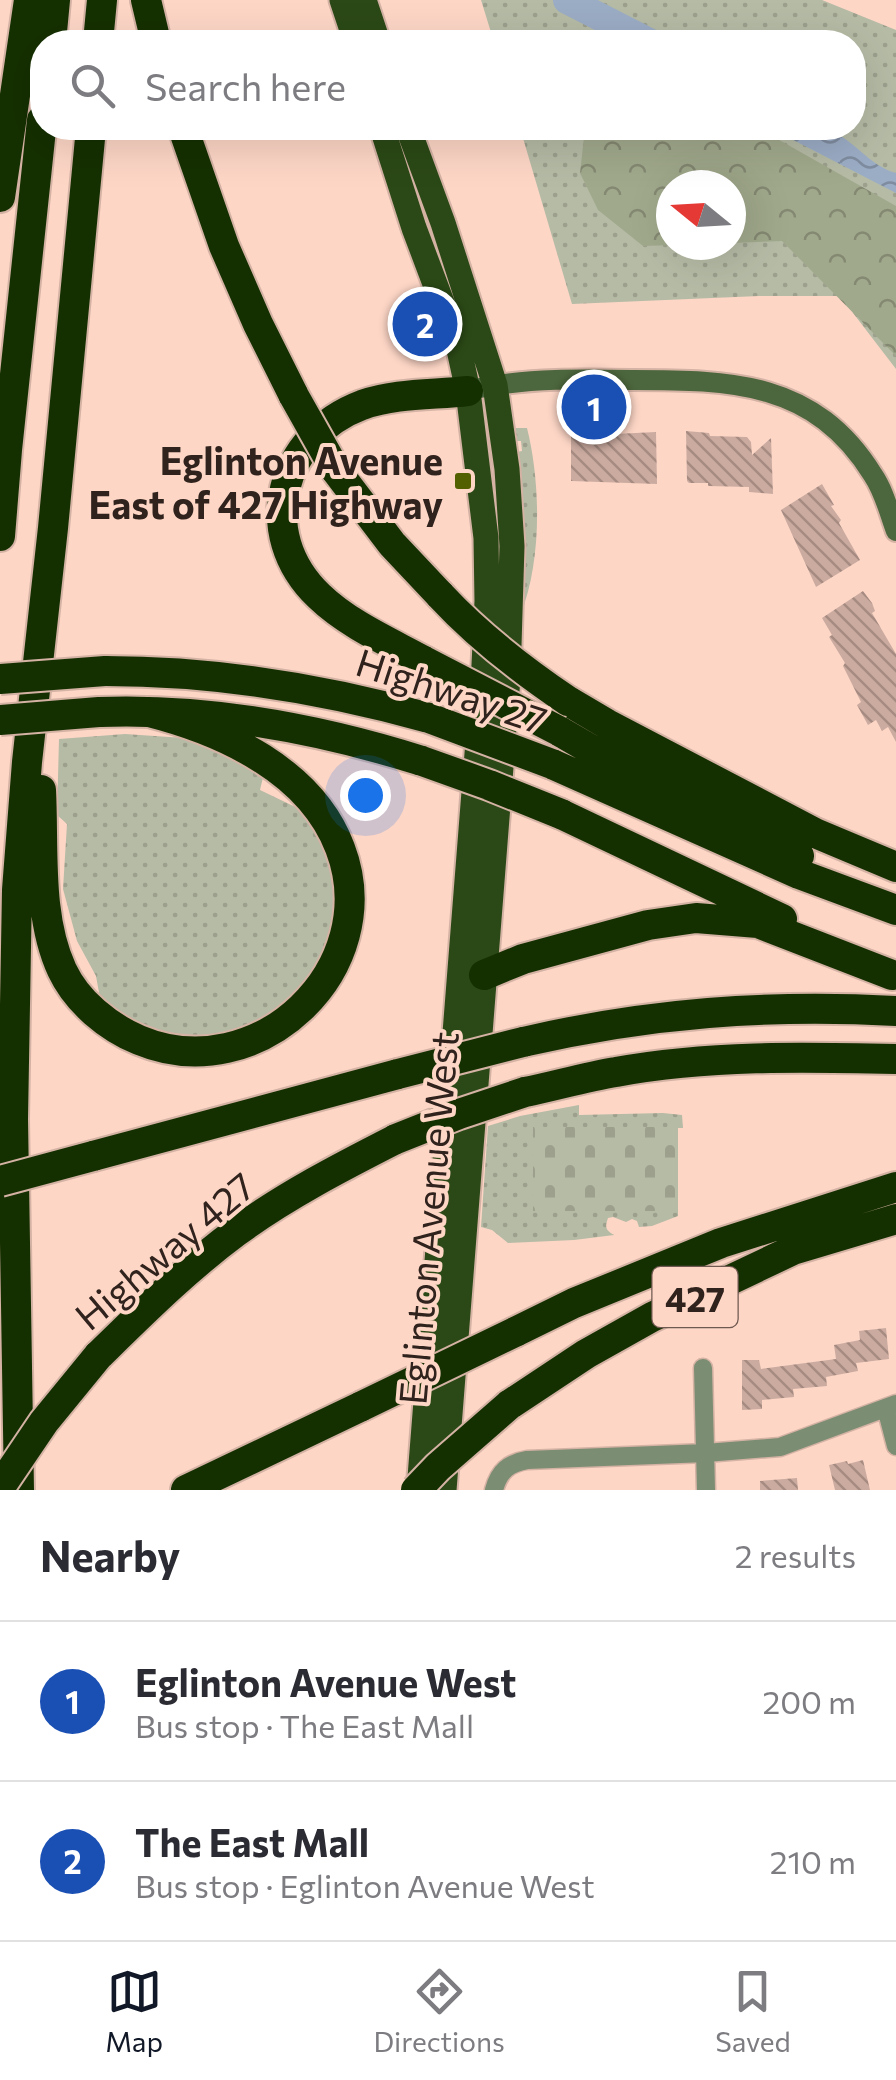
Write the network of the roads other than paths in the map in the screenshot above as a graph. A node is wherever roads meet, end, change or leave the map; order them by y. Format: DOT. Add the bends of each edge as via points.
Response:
graph roads {
  1 [pos="29,0"];
  2 [pos="56,0"];
  3 [pos="102,0"];
  4 [pos="146,0"];
  5 [pos="355,6"];
  6 [pos="52,30"];
  7 [pos="99,30"];
  8 [pos="153,30"];
  9 [pos="370,30"];
  10 [pos="40,140"];
  11 [pos="89,140"];
  12 [pos="187,140"];
  13 [pos="386,140"];
  14 [pos="412,140"];
  15 [pos="0,197"];
  16 [pos="482,388"];
  17 [pos="7,450"];
  18 [pos="0,493"];
  19 [pos="896,531"];
  20 [pos="0,536"];
  21 [pos="39,652"];
  22 [pos="0,679"];
  23 [pos="149,712"];
  24 [pos="0,720"];
  25 [pos="896,867"];
  26 [pos="854,896"];
  27 [pos="896,910"];
  28 [pos="484,976"];
  29 [pos="894,976"];
  30 [pos="896,1011"];
  31 [pos="896,1060"];
  32 [pos="0,1180"];
  33 [pos="896,1187"];
  34 [pos="896,1219"];
  35 [pos="704,1368"];
  36 [pos="891,1406"];
  37 [pos="896,1446"];
  38 [pos="706,1453"];
  39 [pos="0,1487"];
  40 [pos="18,1490"];
  41 [pos="186,1490"];
  42 [pos="418,1490"];
  43 [pos="444,1490"];
  44 [pos="494,1490"];
  45 [pos="706,1490"];
  1 -- 15 [label="highway"];
  2 -- 6 [label="highway"];
  3 -- 7 [label="highway"];
  4 -- 8 [label="highway"];
  5 -- 9 [label="main road"];
  10 -- 17 [label="highway"];
  11 -- 21 [label="highway"];
  12 -- 25 [label="highway, bridge" via="224,246 294,396 335,468 441,596 527,674 568,701 815,833"];
  13 -- 16 [label="main road, Eglinton Avenue West" via="458,345"];
  14 -- 16 [label="main road, Eglinton Avenue West" via="442,222"];
  16 -- 19 [label="main road" via="559,379 677,380 733,383 786,397 829,424 860,455"];
  16 -- 26 [label="highway, bridge" via="376,400 346,412 309,440 291,468 282,515 286,546 299,572 349,618 590,750 774,840"];
  16 -- 28 [label="main road, Eglinton Avenue West" via="509,487 512,584"];
  16 -- 42 [label="main road, Eglinton Avenue West" via="487,601"];
  17 -- 18 [label="highway"];
  17 -- 20 [label="highway"];
  21 -- 23 [label="highway" via="44,888 62,971 95,1013 131,1037 177,1050 230,1049 280,1026 322,984 346,923 345,864 326,819 289,779 228,740"];
  21 -- 40 [label="highway" via="20,844 14,1008"];
  22 -- 26 [label="highway, Highway 27, bridge" via="182,673 352,698 429,718 552,764"];
  23 -- 24 [label="highway, bridge"];
  23 -- 29 [label="highway, bridge" via="277,724 489,784"];
  26 -- 27 [label="highway, Highway 27"];
  28 -- 29 [label="highway" via="523,959 696,918 758,923"];
  28 -- 43 [label="main road, Eglinton Avenue West"];
  30 -- 32 [label="highway, bridge" via="761,1009 614,1023"];
  31 -- 39 [label="highway, Highway 427, bridge" via="760,1059 616,1072 524,1092 396,1139 236,1232 165,1291 98,1356"];
  33 -- 41 [label="highway, bridge" via="721,1243 574,1303"];
  34 -- 42 [label="highway, 427, bridge" via="793,1250 586,1354 509,1405"];
  35 -- 38 [label="street"];
  36 -- 37 [label="street"];
  36 -- 38 [label="street" via="780,1448"];
  38 -- 44 [label="street" via="512,1462"];
  38 -- 45 [label="street"];
}
